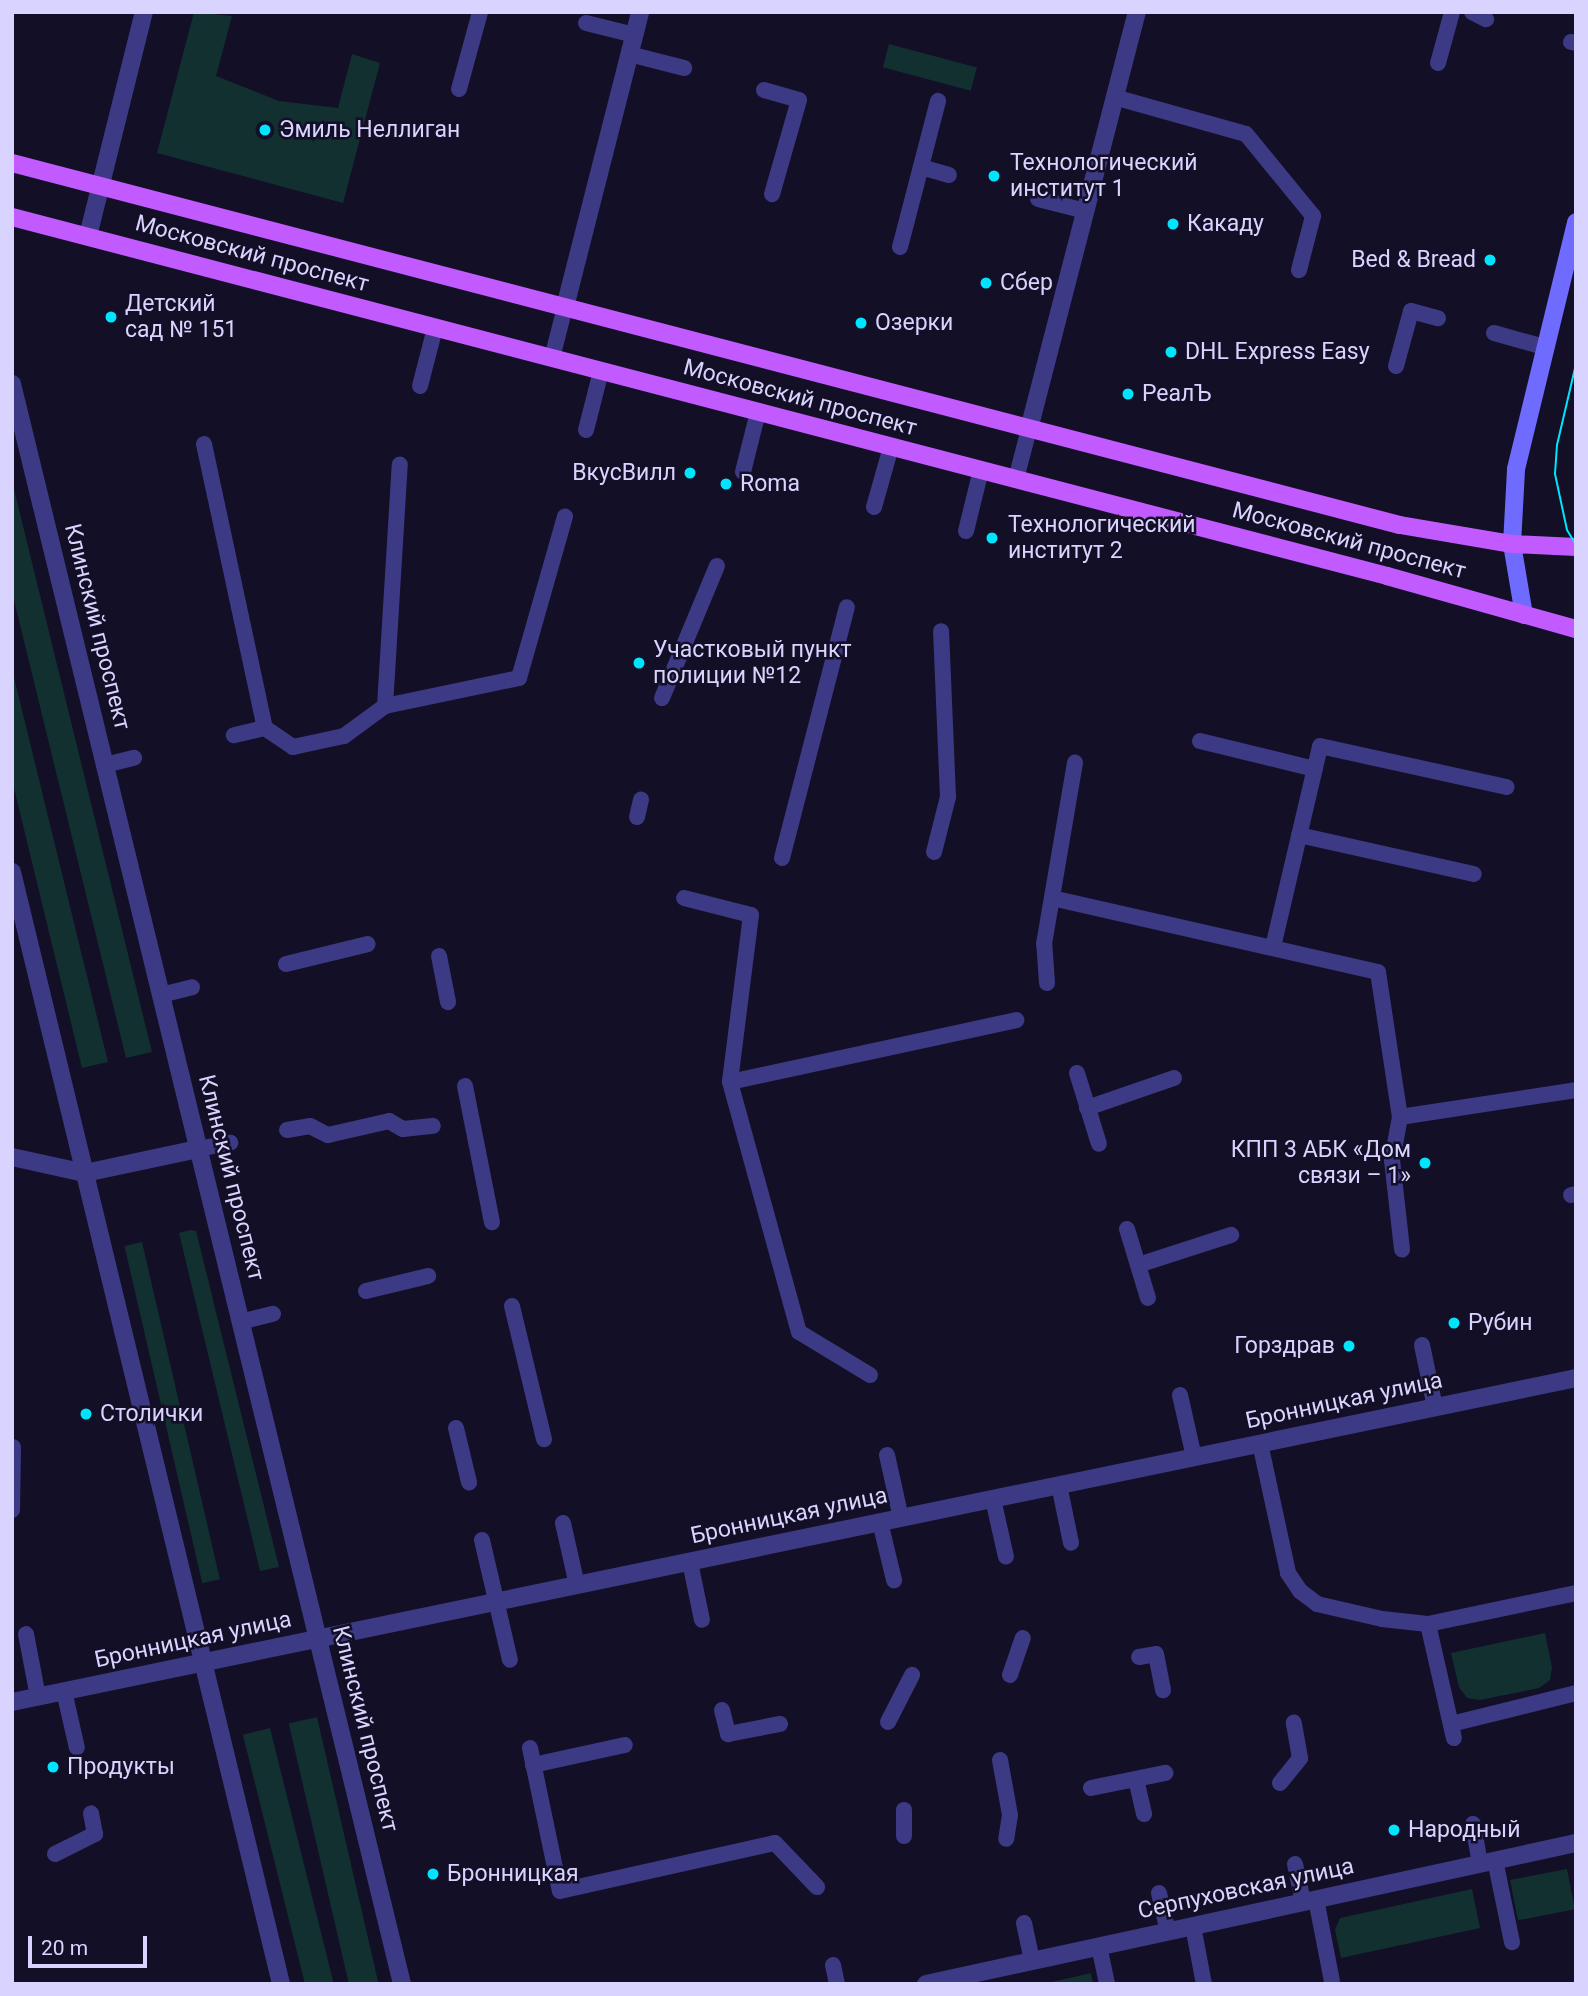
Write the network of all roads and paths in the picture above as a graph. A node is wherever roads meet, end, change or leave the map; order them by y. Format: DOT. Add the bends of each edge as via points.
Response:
graph roads {
  1 [pos="480,12"];
  2 [pos="640,12"];
  3 [pos="1137,12"];
  4 [pos="1452,12"];
  5 [pos="142,13"];
  6 [pos="586,23"];
  7 [pos="634,35"];
  8 [pos="629,54"];
  9 [pos="1438,62"];
  10 [pos="684,68"];
  11 [pos="459,89"];
  12 [pos="764,90"];
  13 [pos="1114,97"];
  14 [pos="938,102"];
  15 [pos="12,163"];
  16 [pos="921,167"];
  17 [pos="949,175"];
  18 [pos="99,186"];
  19 [pos="772,194"];
  20 [pos="1038,199"];
  21 [pos="1085,211"];
  22 [pos="12,217"];
  23 [pos="1576,222"];
  24 [pos="88,236"];
  25 [pos="900,247"];
  26 [pos="1299,270"];
  27 [pos="565,307"];
  28 [pos="1438,318"];
  29 [pos="435,328"];
  30 [pos="1494,333"];
  31 [pos="1544,347"];
  32 [pos="552,358"];
  33 [pos="1396,366"];
  34 [pos="601,371"];
  35 [pos="12,384"];
  36 [pos="420,386"];
  37 [pos="758,412"];
  38 [pos="1029,429"];
  39 [pos="586,430"];
  40 [pos="204,444"];
  41 [pos="891,447"];
  42 [pos="400,464"];
  43 [pos="981,470"];
  44 [pos="743,472"];
  45 [pos="1016,479"];
  46 [pos="874,507"];
  47 [pos="565,516"];
  48 [pos="966,531"];
  49 [pos="1512,544"];
  50 [pos="1576,547"];
  51 [pos="717,566"];
  52 [pos="847,607"];
  53 [pos="1524,615"];
  54 [pos="1576,629"];
  55 [pos="941,631"];
  56 [pos="662,698"];
  57 [pos="385,706"];
  58 [pos="265,728"];
  59 [pos="234,735"];
  60 [pos="1199,741"];
  61 [pos="134,758"];
  62 [pos="1075,763"];
  63 [pos="105,765"];
  64 [pos="1315,769"];
  65 [pos="1507,787"];
  66 [pos="641,799"];
  67 [pos="637,817"];
  68 [pos="1299,835"];
  69 [pos="934,852"];
  70 [pos="782,858"];
  71 [pos="12,872"];
  72 [pos="1474,874"];
  73 [pos="684,898"];
  74 [pos="1052,898"];
  75 [pos="368,944"];
  76 [pos="1273,947"];
  77 [pos="439,956"];
  78 [pos="286,964"];
  79 [pos="1047,983"];
  80 [pos="192,987"];
  81 [pos="161,995"];
  82 [pos="448,1002"];
  83 [pos="1016,1020"];
  84 [pos="1077,1073"];
  85 [pos="1174,1078"];
  86 [pos="730,1082"];
  87 [pos="465,1086"];
  88 [pos="1576,1090"];
  89 [pos="1087,1108"];
  90 [pos="1400,1117"];
  91 [pos="433,1126"];
  92 [pos="287,1130"];
  93 [pos="230,1143"];
  94 [pos="1099,1144"];
  95 [pos="198,1149"];
  96 [pos="12,1157"];
  97 [pos="85,1173"];
  98 [pos="492,1222"];
  99 [pos="1127,1229"];
  100 [pos="1231,1234"];
  101 [pos="1402,1249"];
  102 [pos="1138,1265"];
  103 [pos="428,1276"];
  104 [pos="366,1292"];
  105 [pos="1149,1298"];
  106 [pos="512,1306"];
  107 [pos="273,1314"];
  108 [pos="240,1322"];
  109 [pos="1422,1345"];
  110 [pos="870,1375"];
  111 [pos="1576,1378"];
  112 [pos="1180,1395"];
  113 [pos="1435,1407"];
  114 [pos="456,1429"];
  115 [pos="544,1440"];
  116 [pos="1259,1443"];
  117 [pos="13,1447"];
  118 [pos="887,1455"];
  119 [pos="1194,1457"];
  120 [pos="469,1482"];
  121 [pos="1059,1485"];
  122 [pos="993,1499"];
  123 [pos="12,1510"];
  124 [pos="901,1518"];
  125 [pos="880,1522"];
  126 [pos="563,1523"];
  127 [pos="482,1540"];
  128 [pos="1070,1543"];
  129 [pos="1006,1557"];
  130 [pos="690,1562"];
  131 [pos="894,1580"];
  132 [pos="577,1586"];
  133 [pos="1576,1593"];
  134 [pos="498,1602"];
  135 [pos="702,1620"];
  136 [pos="1428,1624"];
  137 [pos="26,1634"];
  138 [pos="1023,1638"];
  139 [pos="317,1639"];
  140 [pos="1139,1657"];
  141 [pos="510,1660"];
  142 [pos="202,1663"];
  143 [pos="912,1675"];
  144 [pos="1010,1675"];
  145 [pos="1163,1690"];
  146 [pos="64,1691"];
  147 [pos="1576,1693"];
  148 [pos="38,1697"];
  149 [pos="12,1702"];
  150 [pos="722,1710"];
  151 [pos="888,1723"];
  152 [pos="1294,1723"];
  153 [pos="780,1724"];
  154 [pos="625,1745"];
  155 [pos="77,1748"];
  156 [pos="530,1748"];
  157 [pos="1000,1760"];
  158 [pos="533,1765"];
  159 [pos="1165,1773"];
  160 [pos="1136,1779"];
  161 [pos="1280,1783"];
  162 [pos="1091,1788"];
  163 [pos="904,1811"];
  164 [pos="90,1813"];
  165 [pos="1143,1814"];
  166 [pos="1473,1824"];
  167 [pos="904,1836"];
  168 [pos="1006,1839"];
  169 [pos="1576,1843"];
  170 [pos="55,1854"];
  171 [pos="1488,1862"];
  172 [pos="1295,1864"];
  173 [pos="817,1887"];
  174 [pos="1159,1893"];
  175 [pos="1310,1900"];
  176 [pos="1024,1923"];
  177 [pos="1193,1926"];
  178 [pos="1168,1931"];
  179 [pos="1512,1942"];
  180 [pos="1099,1946"];
  181 [pos="1032,1961"];
  182 [pos="833,1965"];
  183 [pos="1332,1981"];
  184 [pos="281,1984"];
  185 [pos="402,1984"];
  186 [pos="837,1984"];
  187 [pos="926,1984"];
  188 [pos="1107,1984"];
  189 [pos="1204,1984"];
  1 -- 11 [label="lane"];
  2 -- 7 [label="street"];
  3 -- 13 [label="street"];
  4 -- 9 [label="lane"];
  5 -- 18 [label="street"];
  6 -- 7 [label="lane"];
  7 -- 8 [label="street"];
  8 -- 10 [label="lane"];
  8 -- 27 [label="street"];
  12 -- 19 [label="lane" via="799,100"];
  13 -- 21 [label="street"];
  13 -- 26 [label="lane" via="1246,134 1313,216"];
  14 -- 16 [label="lane"];
  15 -- 18 [label="main road, Московский проспект"];
  16 -- 17 [label="lane"];
  16 -- 25 [label="lane"];
  18 -- 24 [label="street"];
  18 -- 27 [label="main road, Московский проспект"];
  20 -- 21 [label="lane"];
  21 -- 38 [label="street"];
  22 -- 24 [label="main road, Московский проспект"];
  23 -- 31 [label="main road"];
  24 -- 29 [label="main road, Московский проспект"];
  27 -- 32 [label="lane"];
  27 -- 38 [label="main road, Московский проспект"];
  28 -- 33 [label="lane" via="1411,311"];
  29 -- 32 [label="main road, Московский проспект"];
  29 -- 36 [label="lane"];
  30 -- 31 [label="lane"];
  31 -- 49 [label="main road" via="1516,469"];
  32 -- 34 [label="main road, Московский проспект"];
  34 -- 37 [label="main road, Московский проспект"];
  34 -- 39 [label="lane"];
  35 -- 63 [label="street, Клинский проспект"];
  37 -- 41 [label="main road, Московский проспект"];
  37 -- 44 [label="lane"];
  38 -- 45 [label="lane"];
  38 -- 49 [label="main road, Московский проспект" via="1400,525"];
  40 -- 58 [label="lane"];
  41 -- 43 [label="main road, Московский проспект"];
  41 -- 46 [label="lane"];
  42 -- 57 [label="lane"];
  43 -- 45 [label="main road, Московский проспект"];
  43 -- 48 [label="lane"];
  45 -- 53 [label="main road, Московский проспект"];
  47 -- 57 [label="lane" via="519,678"];
  49 -- 50 [label="main road, Московский проспект"];
  49 -- 53 [label="main road"];
  51 -- 56 [label="lane"];
  52 -- 70 [label="lane"];
  53 -- 54 [label="main road, Московский проспект"];
  55 -- 69 [label="lane" via="948,797"];
  57 -- 58 [label="lane" via="344,736 293,747"];
  58 -- 59 [label="lane"];
  60 -- 64 [label="lane"];
  61 -- 63 [label="lane"];
  62 -- 74 [label="lane"];
  63 -- 81 [label="street, Клинский проспект"];
  64 -- 65 [label="lane" via="1320,746"];
  64 -- 68 [label="lane"];
  66 -- 67 [label="lane"];
  68 -- 72 [label="lane"];
  68 -- 76 [label="lane"];
  71 -- 97 [label="street"];
  73 -- 86 [label="lane" via="751,915"];
  74 -- 76 [label="lane"];
  74 -- 79 [label="lane" via="1044,944"];
  75 -- 78 [label="lane"];
  76 -- 90 [label="lane" via="1378,972"];
  77 -- 82 [label="lane"];
  80 -- 81 [label="lane"];
  81 -- 95 [label="street, Клинский проспект"];
  83 -- 86 [label="lane"];
  84 -- 89 [label="lane"];
  85 -- 89 [label="lane"];
  86 -- 110 [label="lane" via="799,1332"];
  87 -- 98 [label="lane"];
  88 -- 90 [label="lane"];
  89 -- 94 [label="lane"];
  90 -- 101 [label="lane" via="1392,1160"];
  91 -- 92 [label="lane" via="403,1129 389,1121 328,1135 310,1126"];
  93 -- 95 [label="lane"];
  95 -- 97 [label="street"];
  95 -- 108 [label="street, Клинский проспект"];
  96 -- 97 [label="street"];
  97 -- 142 [label="street"];
  99 -- 102 [label="lane"];
  100 -- 102 [label="lane"];
  102 -- 105 [label="lane"];
  103 -- 104 [label="lane"];
  106 -- 115 [label="lane"];
  107 -- 108 [label="lane"];
  108 -- 139 [label="street, Клинский проспект"];
  109 -- 113 [label="lane"];
  111 -- 113 [label="street, Бронницкая улица"];
  112 -- 119 [label="lane"];
  113 -- 116 [label="street, Бронницкая улица"];
  114 -- 120 [label="lane"];
  116 -- 119 [label="street, Бронницкая улица"];
  116 -- 136 [label="lane" via="1289,1573 1300,1591 1317,1604"];
  117 -- 123 [label="lane"];
  118 -- 124 [label="lane"];
  119 -- 121 [label="street, Бронницкая улица"];
  121 -- 122 [label="street, Бронницкая улица"];
  121 -- 128 [label="lane"];
  122 -- 124 [label="street, Бронницкая улица"];
  122 -- 129 [label="lane"];
  124 -- 125 [label="street, Бронницкая улица"];
  125 -- 130 [label="street, Бронницкая улица"];
  125 -- 131 [label="lane"];
  126 -- 132 [label="lane"];
  127 -- 134 [label="lane"];
  130 -- 132 [label="street, Бронницкая улица"];
  130 -- 135 [label="lane"];
  132 -- 134 [label="street, Бронницкая улица"];
  133 -- 136 [label="lane"];
  134 -- 139 [label="street, Бронницкая улица"];
  134 -- 141 [label="lane"];
  136 -- 147 [label="lane" via="1453,1731"];
  137 -- 148 [label="lane"];
  138 -- 144 [label="lane"];
  139 -- 142 [label="street, Бронницкая улица"];
  139 -- 185 [label="street, Клинский проспект"];
  140 -- 145 [label="lane" via="1156,1654"];
  142 -- 146 [label="street, Бронницкая улица"];
  142 -- 184 [label="street"];
  143 -- 151 [label="lane"];
  146 -- 148 [label="street, Бронницкая улица"];
  146 -- 155 [label="lane"];
  148 -- 149 [label="street, Бронницкая улица"];
  150 -- 153 [label="lane" via="728,1734"];
  152 -- 161 [label="lane" via="1300,1758"];
  154 -- 158 [label="lane"];
  156 -- 158 [label="lane"];
  157 -- 168 [label="lane" via="1010,1815"];
  158 -- 173 [label="lane" via="560,1891 775,1843"];
  159 -- 160 [label="lane"];
  160 -- 162 [label="lane"];
  160 -- 165 [label="lane"];
  163 -- 167 [label="lane"];
  164 -- 170 [label="lane" via="95,1834"];
  166 -- 171 [label="lane"];
  169 -- 171 [label="street, Серпуховская улица"];
  171 -- 175 [label="street, Серпуховская улица"];
  171 -- 179 [label="lane"];
  172 -- 175 [label="lane"];
  174 -- 178 [label="lane"];
  175 -- 177 [label="street, Серпуховская улица"];
  175 -- 183 [label="lane"];
  176 -- 181 [label="lane"];
  177 -- 178 [label="street, Серпуховская улица"];
  177 -- 189 [label="lane"];
  178 -- 180 [label="street, Серпуховская улица"];
  180 -- 181 [label="street, Серпуховская улица"];
  180 -- 188 [label="lane"];
  181 -- 187 [label="street, Серпуховская улица"];
  182 -- 186 [label="lane"];
}
